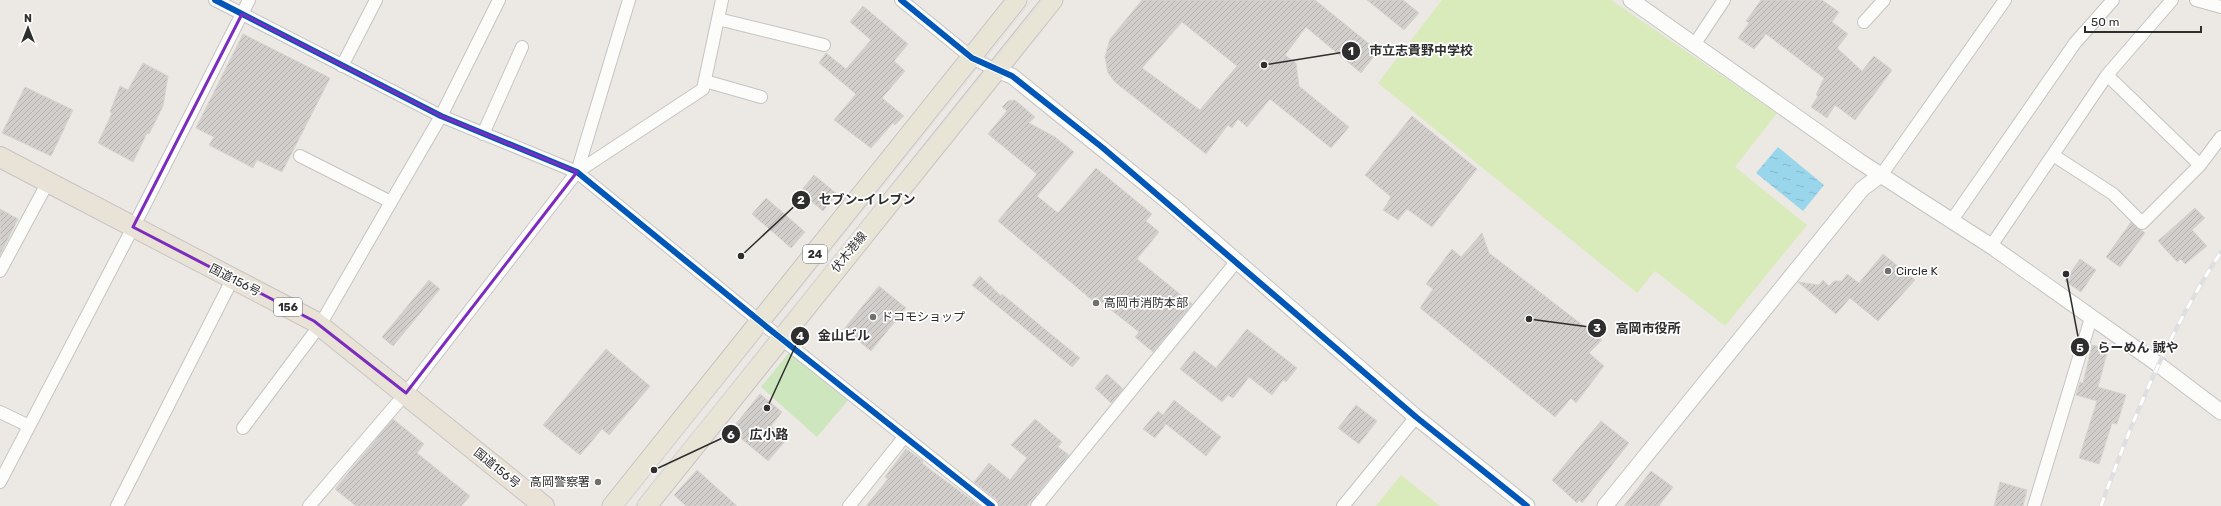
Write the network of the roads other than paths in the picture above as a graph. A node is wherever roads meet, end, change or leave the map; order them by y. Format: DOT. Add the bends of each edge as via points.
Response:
graph roads {
  1 [pos="215,0"];
  2 [pos="249,0"];
  3 [pos="376,0"];
  4 [pos="499,0"];
  5 [pos="629,0"];
  6 [pos="722,0"];
  7 [pos="901,0"];
  8 [pos="1017,0"];
  9 [pos="1053,0"];
  10 [pos="1631,0"];
  11 [pos="1724,0"];
  12 [pos="1884,0"];
  13 [pos="2005,0"];
  14 [pos="2113,0"];
  15 [pos="2172,0"];
  16 [pos="2196,0"];
  17 [pos="2221,7"];
  18 [pos="242,14"];
  19 [pos="718,19"];
  20 [pos="1864,22"];
  21 [pos="1694,44"];
  22 [pos="824,45"];
  23 [pos="522,47"];
  24 [pos="972,58"];
  25 [pos="342,66"];
  26 [pos="996,70"];
  27 [pos="2107,75"];
  28 [pos="705,81"];
  29 [pos="761,97"];
  30 [pos="441,116"];
  31 [pos="483,134"];
  32 [pos="2221,137"];
  33 [pos="2053,155"];
  34 [pos="300,156"];
  35 [pos="0,157"];
  36 [pos="2200,165"];
  37 [pos="577,172"];
  38 [pos="1882,174"];
  39 [pos="48,182"];
  40 [pos="392,202"];
  41 [pos="1952,220"];
  42 [pos="133,227"];
  43 [pos="1991,246"];
  44 [pos="1236,262"];
  45 [pos="0,270"];
  46 [pos="233,278"];
  47 [pos="2091,318"];
  48 [pos="761,322"];
  49 [pos="320,325"];
  50 [pos="781,337"];
  51 [pos="406,393"];
  52 [pos="0,412"];
  53 [pos="2221,412"];
  54 [pos="1416,417"];
  55 [pos="29,426"];
  56 [pos="243,428"];
  57 [pos="905,436"];
  58 [pos="0,482"];
  59 [pos="117,506"];
  60 [pos="309,506"];
  61 [pos="544,506"];
  62 [pos="612,506"];
  63 [pos="647,506"];
  64 [pos="849,506"];
  65 [pos="992,506"];
  66 [pos="1037,506"];
  67 [pos="1343,506"];
  68 [pos="1527,506"];
  69 [pos="1605,506"];
  70 [pos="2034,506"];
  1 -- 18 [label="street"];
  2 -- 18 [label="street"];
  3 -- 25 [label="street"];
  4 -- 30 [label="street"];
  5 -- 37 [label="street"];
  6 -- 19 [label="street"];
  7 -- 24 [label="street"];
  8 -- 24 [label="main road, 伏木港線 / 24"];
  9 -- 26 [label="main road, 伏木港線 / 24"];
  10 -- 21 [label="street"];
  11 -- 21 [label="street"];
  12 -- 20 [label="street"];
  13 -- 38 [label="street"];
  14 -- 41 [label="street" via="2075,44"];
  15 -- 27 [label="street"];
  16 -- 17 [label="street"];
  18 -- 25 [label="street"];
  18 -- 42 [label="street"];
  19 -- 22 [label="street"];
  19 -- 28 [label="street"];
  21 -- 38 [label="street" via="1859,161"];
  23 -- 31 [label="street"];
  24 -- 26 [label="street"];
  24 -- 48 [label="main road, 伏木港線 / 24"];
  25 -- 30 [label="street"];
  26 -- 44 [label="street" via="1012,76 1103,148"];
  26 -- 50 [label="main road, 伏木港線 / 24"];
  27 -- 33 [label="street"];
  27 -- 36 [label="street"];
  28 -- 29 [label="street"];
  28 -- 37 [label="street" via="703,89"];
  30 -- 31 [label="street"];
  30 -- 40 [label="street"];
  31 -- 37 [label="street"];
  32 -- 36 [label="street"];
  33 -- 36 [label="street" via="2113,194 2142,223"];
  33 -- 43 [label="street"];
  34 -- 40 [label="street"];
  35 -- 39 [label="highway, 国道156号 / 156"];
  37 -- 48 [label="street"];
  37 -- 51 [label="street"];
  38 -- 41 [label="street"];
  38 -- 69 [label="street" via="1862,189"];
  39 -- 42 [label="highway, 国道156号 / 156"];
  39 -- 45 [label="street"];
  40 -- 49 [label="street"];
  41 -- 43 [label="street"];
  42 -- 46 [label="highway, 国道156号 / 156"];
  42 -- 55 [label="street"];
  43 -- 47 [label="street"];
  44 -- 54 [label="street"];
  44 -- 66 [label="street"];
  46 -- 49 [label="highway, 国道156号 / 156"];
  46 -- 59 [label="street"];
  47 -- 53 [label="street"];
  47 -- 70 [label="street"];
  48 -- 50 [label="street"];
  48 -- 62 [label="main road, 伏木港線 / 24"];
  49 -- 51 [label="highway, 国道156号 / 156"];
  49 -- 56 [label="street"];
  50 -- 57 [label="street"];
  50 -- 63 [label="main road, 伏木港線 / 24"];
  51 -- 60 [label="street"];
  51 -- 61 [label="highway, 国道156号 / 156"];
  52 -- 55 [label="street"];
  54 -- 67 [label="street"];
  54 -- 68 [label="street"];
  55 -- 58 [label="street"];
  57 -- 64 [label="street"];
  57 -- 65 [label="street"];
}
